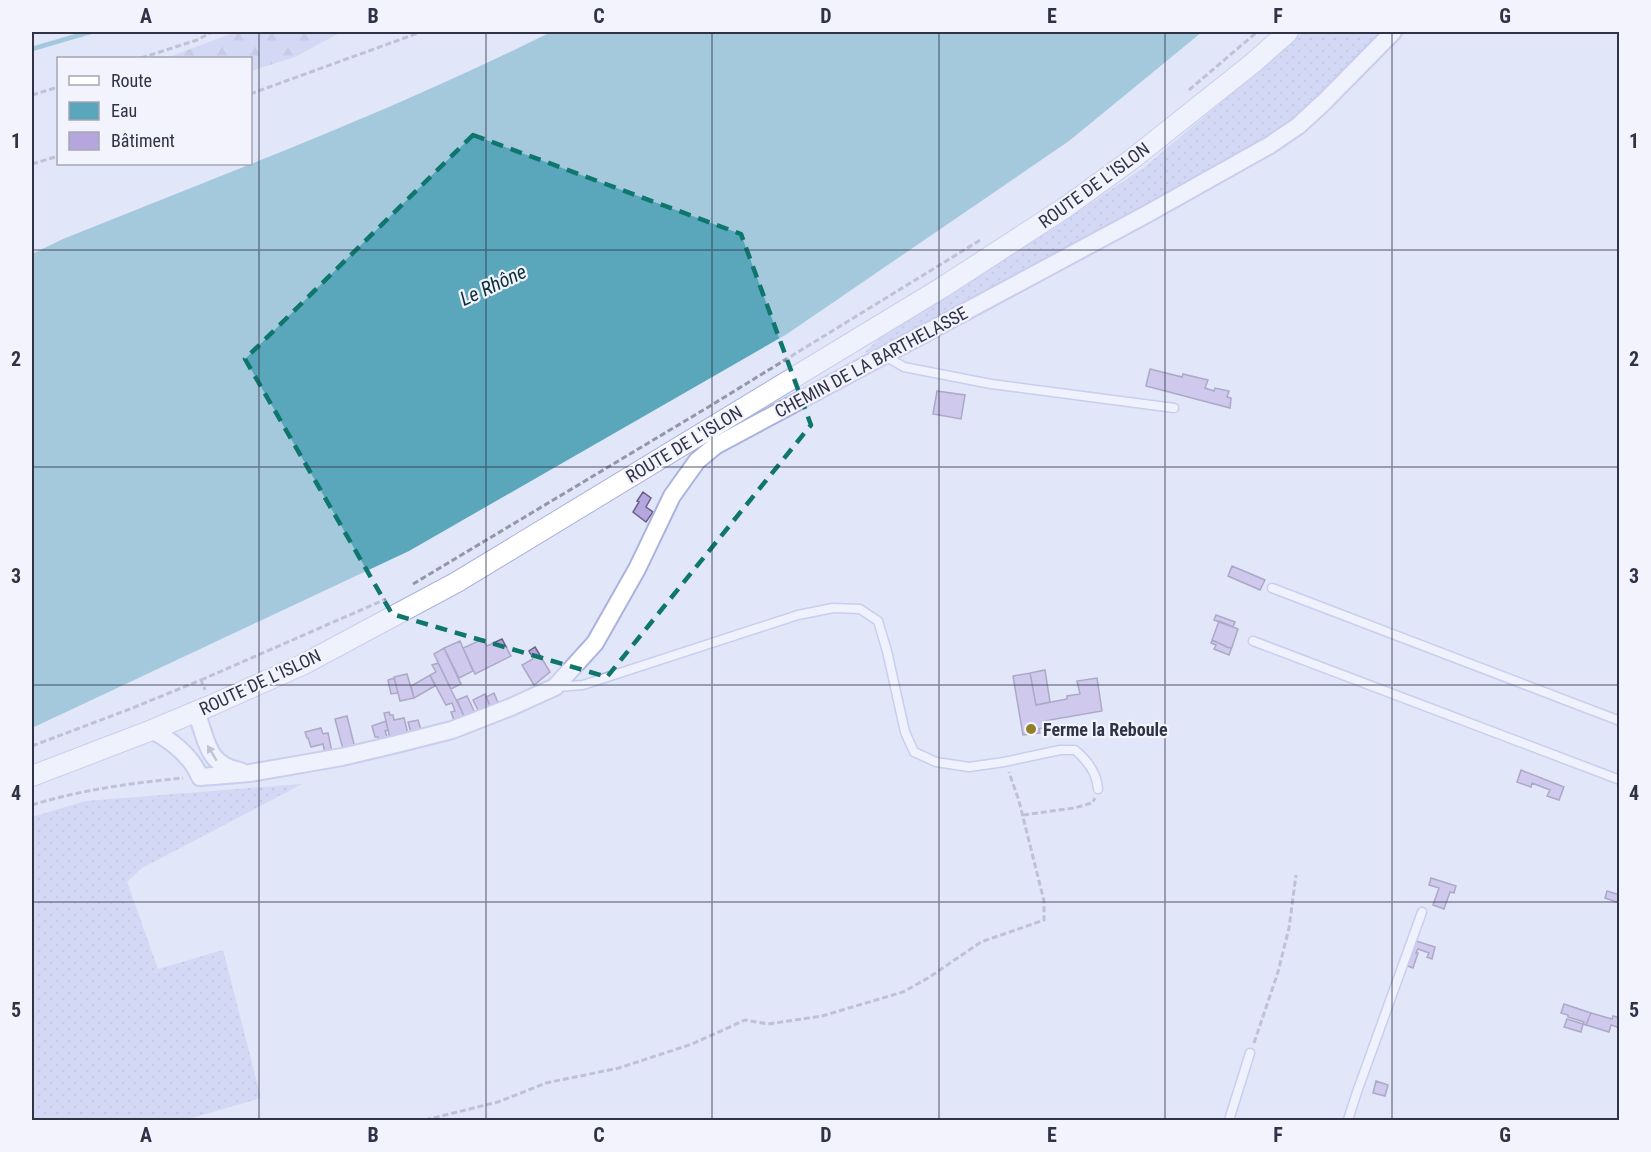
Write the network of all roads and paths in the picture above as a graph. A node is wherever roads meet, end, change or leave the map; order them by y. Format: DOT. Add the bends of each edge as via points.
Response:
graph roads {
  1 [pos="212,32"];
  2 [pos="421,32"];
  3 [pos="1257,32"];
  4 [pos="1288,32"];
  5 [pos="1393,32"];
  6 [pos="144,57"];
  7 [pos="57,87"];
  8 [pos="1188,91"];
  9 [pos="252,93"];
  10 [pos="32,95"];
  11 [pos="57,156"];
  12 [pos="32,164"];
  13 [pos="988,235"];
  14 [pos="884,355"];
  15 [pos="1174,408"];
  16 [pos="407,588"];
  17 [pos="1272,588"];
  18 [pos="386,598"];
  19 [pos="1253,641"];
  20 [pos="201,680"];
  21 [pos="555,687"];
  22 [pos="204,708"];
  23 [pos="1620,721"];
  24 [pos="152,730"];
  25 [pos="32,746"];
  26 [pos="1004,762"];
  27 [pos="250,773"];
  28 [pos="32,776"];
  29 [pos="200,777"];
  30 [pos="1620,780"];
  31 [pos="1098,789"];
  32 [pos="32,805"];
  33 [pos="1023,815"];
  34 [pos="1296,875"];
  35 [pos="1422,912"];
  36 [pos="1250,1053"];
  37 [pos="425,1120"];
  38 [pos="1229,1120"];
  39 [pos="1347,1120"];
  1 -- 6 [label="path"];
  2 -- 9 [label="path"];
  3 -- 8 [label="path"];
  4 -- 22 [label="street, ROUTE DE L'ISLON" via="1131,160 943,287 457,582 304,664"];
  5 -- 14 [label="street, CHEMIN DE LA BARTHELASSE" via="1298,126 1270,145"];
  7 -- 10 [label="path"];
  11 -- 12 [label="path"];
  13 -- 16 [label="path"];
  14 -- 15 [label="lane" via="904,367 991,384"];
  14 -- 21 [label="street, CHEMIN DE LA BARTHELASSE" via="714,446 697,461 672,496 642,560 595,643"];
  17 -- 23 [label="lane"];
  18 -- 20 [label="path"];
  19 -- 30 [label="lane"];
  20 -- 22 [label="path"];
  20 -- 25 [label="path"];
  21 -- 26 [label="lane" via="584,684 798,615 833,608 860,609 878,621 904,732 914,752 936,762 969,767"];
  21 -- 27 [label="street, CHEMIN DE LA BARTHELASSE" via="452,730 342,757"];
  22 -- 24 [label="street, ROUTE DE L'ISLON"];
  27 -- 22 [label="street, one-way" via="225,767 215,760 208,750"];
  24 -- 28 [label="street, ROUTE DE L'ISLON"];
  24 -- 29 [label="street" via="175,744"];
  26 -- 31 [label="lane" via="1075,750 1086,759"];
  26 -- 33 [label="path"];
  27 -- 29 [label="street, CHEMIN DE LA BARTHELASSE"];
  29 -- 32 [label="path" via="100,789"];
  31 -- 33 [label="path" via="1092,803"];
  33 -- 37 [label="path" via="1044,901 1044,920 981,942 903,992 822,1016 768,1024 745,1020 692,1044 620,1068 546,1083 498,1102"];
  34 -- 36 [label="path" via="1278,972"];
  35 -- 39 [label="lane"];
  36 -- 38 [label="lane"];
}
